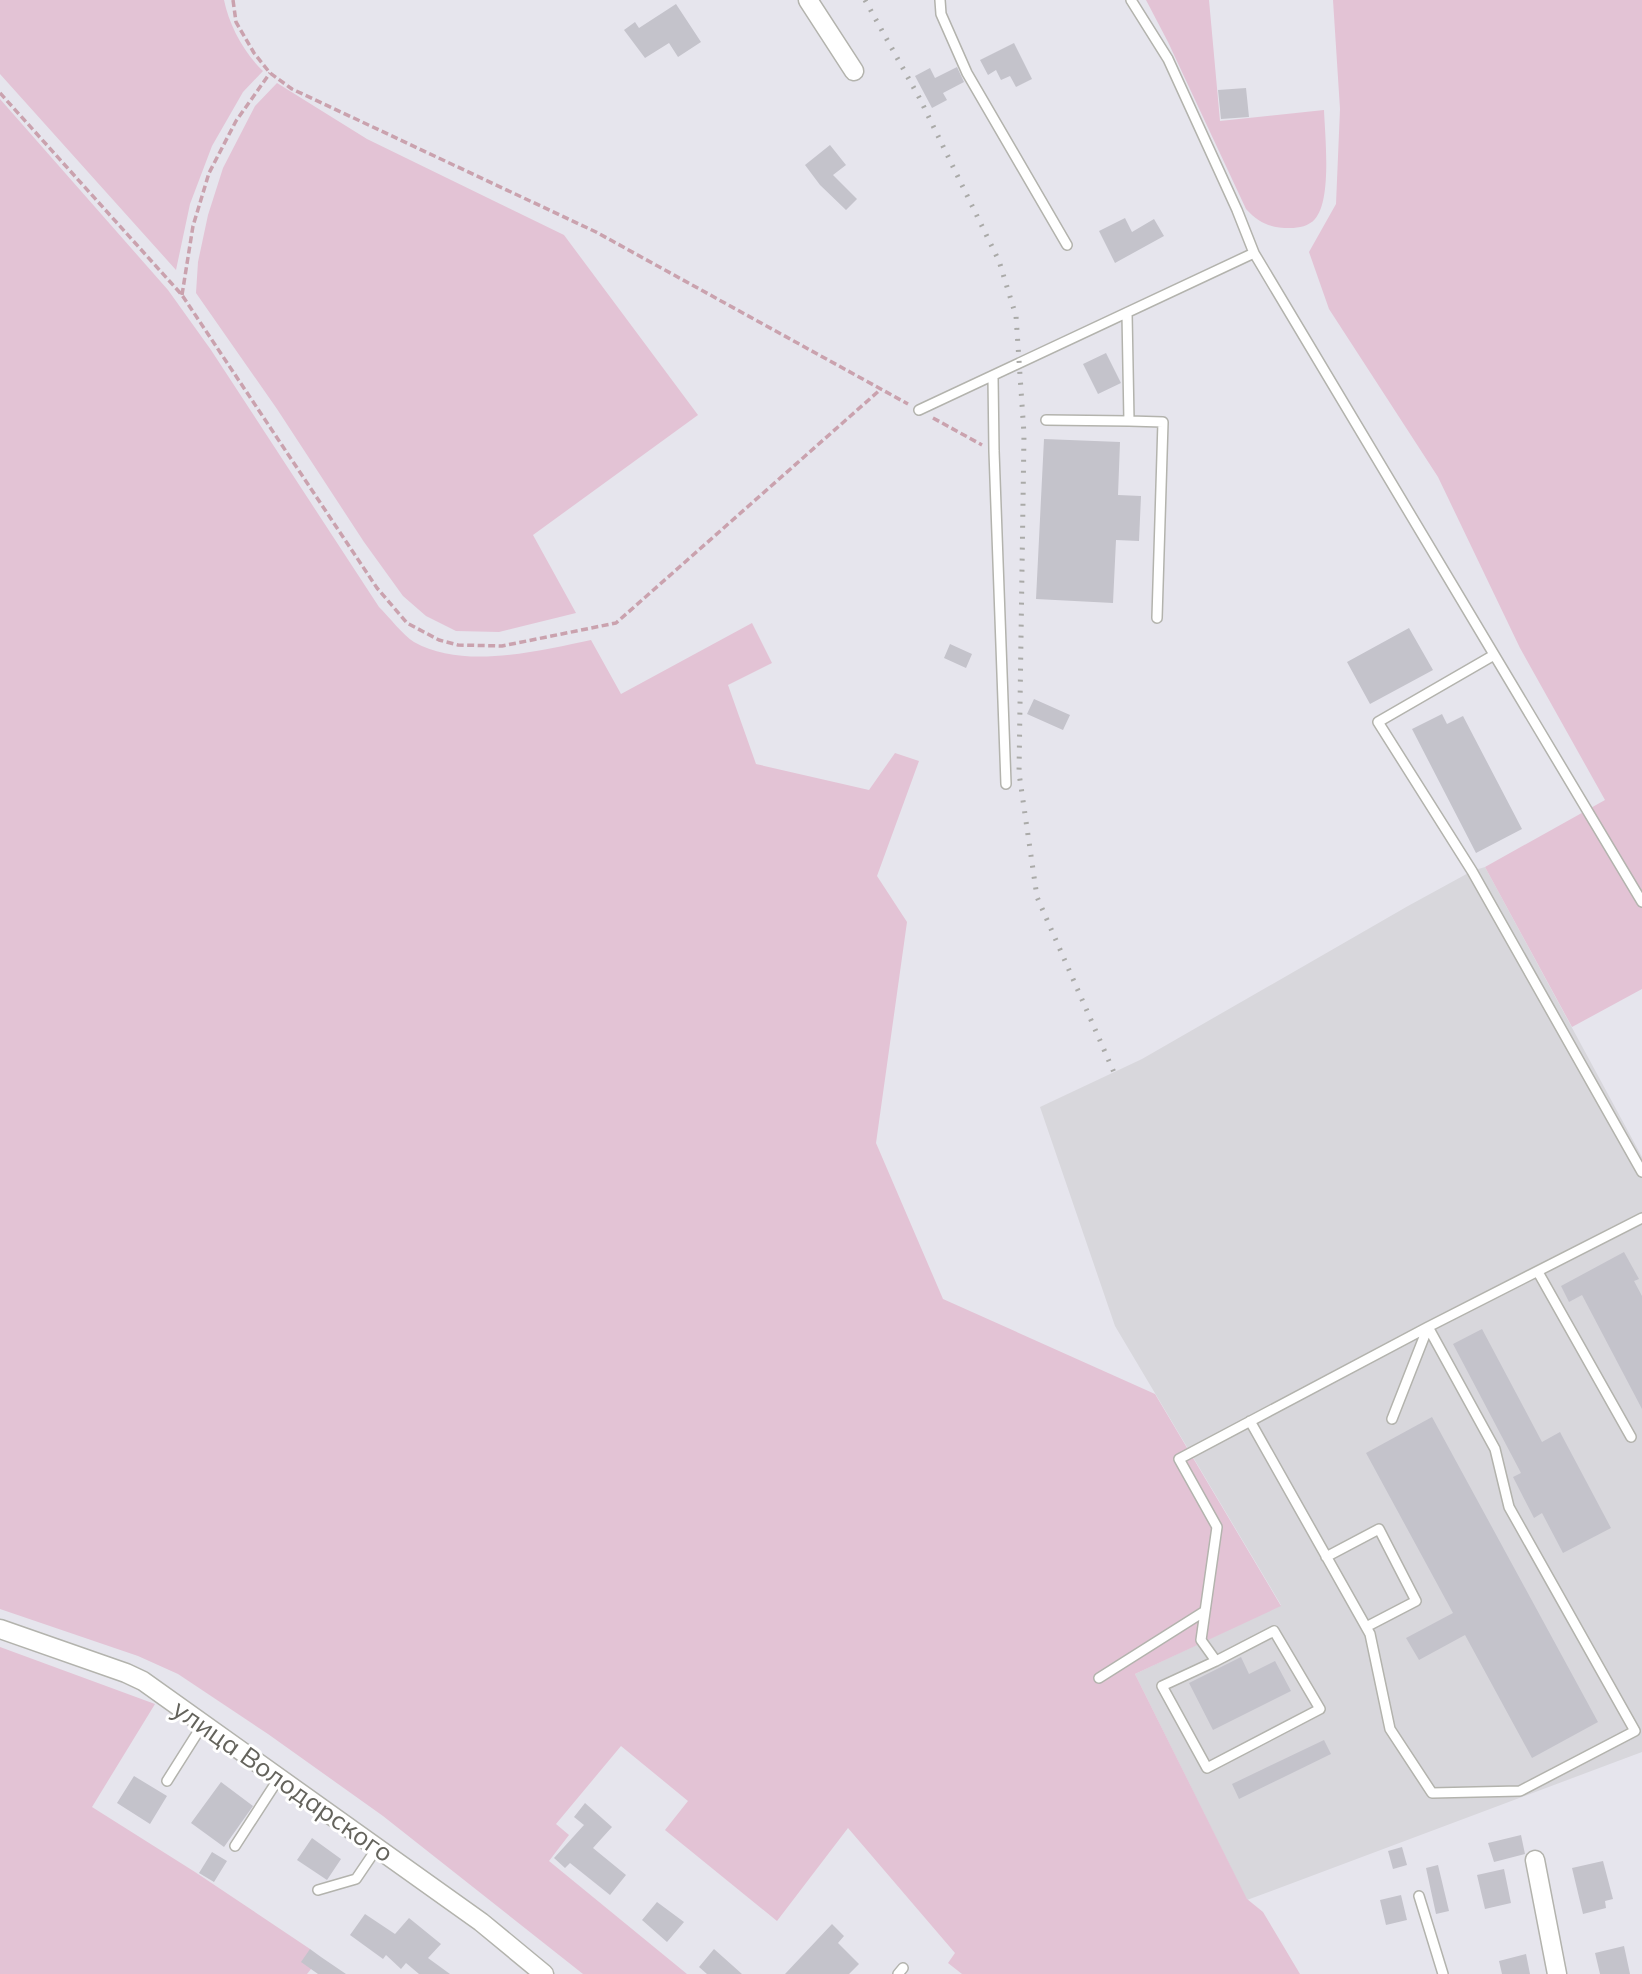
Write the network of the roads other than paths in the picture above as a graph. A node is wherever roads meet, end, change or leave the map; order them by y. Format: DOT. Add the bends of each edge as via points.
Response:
graph roads {
  1 [pos="808,0"];
  2 [pos="940,0"];
  3 [pos="1130,0"];
  4 [pos="854,71"];
  5 [pos="1067,245"];
  6 [pos="1254,253"];
  7 [pos="1127,313"];
  8 [pos="993,377"];
  9 [pos="919,410"];
  10 [pos="1046,420"];
  11 [pos="1129,421"];
  12 [pos="1157,618"];
  13 [pos="1494,654"];
  14 [pos="1006,783"];
  15 [pos="1642,902"];
  16 [pos="1642,1171"];
  17 [pos="1642,1218"];
  18 [pos="1538,1272"];
  19 [pos="1428,1327"];
  20 [pos="1392,1419"];
  21 [pos="1250,1422"];
  22 [pos="1631,1437"];
  23 [pos="1326,1557"];
  24 [pos="1205,1611"];
  25 [pos="1366,1627"];
  26 [pos="0,1629"];
  27 [pos="1216,1661"];
  28 [pos="1099,1678"];
  29 [pos="203,1724"];
  30 [pos="279,1778"];
  31 [pos="167,1781"];
  32 [pos="235,1846"];
  33 [pos="377,1848"];
  34 [pos="1535,1860"];
  35 [pos="318,1890"];
  36 [pos="1419,1896"];
  37 [pos="544,1974"];
  38 [pos="1443,1974"];
  39 [pos="1557,1974"];
  1 -- 4 [label="street"];
  2 -- 5 [label="lane" via="941,14 967,73"];
  3 -- 6 [label="lane" via="1168,59"];
  6 -- 7 [label="lane"];
  6 -- 13 [label="lane"];
  7 -- 8 [label="lane"];
  7 -- 11 [label="lane"];
  8 -- 9 [label="lane"];
  8 -- 14 [label="lane"];
  10 -- 11 [label="lane"];
  11 -- 12 [label="lane" via="1163,422"];
  13 -- 15 [label="lane"];
  13 -- 16 [label="lane" via="1378,722 1472,870"];
  17 -- 18 [label="lane"];
  18 -- 19 [label="lane"];
  18 -- 22 [label="lane"];
  19 -- 20 [label="lane"];
  19 -- 21 [label="lane"];
  19 -- 25 [label="lane" via="1495,1449 1509,1507 1636,1731 1520,1791 1432,1793 1390,1728"];
  21 -- 23 [label="lane"];
  21 -- 24 [label="lane" via="1179,1459 1217,1527"];
  23 -- 25 [label="lane"];
  23 -- 25 [label="lane" via="1379,1529 1416,1601"];
  24 -- 27 [label="lane" via="1201,1640"];
  24 -- 28 [label="lane"];
  26 -- 29 [label="street, улица Володарского" via="125,1673"];
  27 -- 27 [label="lane" via="1162,1686 1207,1768 1320,1709 1274,1631"];
  29 -- 30 [label="street, улица Володарского"];
  29 -- 31 [label="lane"];
  30 -- 32 [label="lane"];
  30 -- 33 [label="street, улица Володарского"];
  33 -- 35 [label="lane" via="356,1879"];
  33 -- 37 [label="street, улица Володарского" via="481,1922"];
  34 -- 39 [label="street"];
  36 -- 38 [label="lane"];
}
